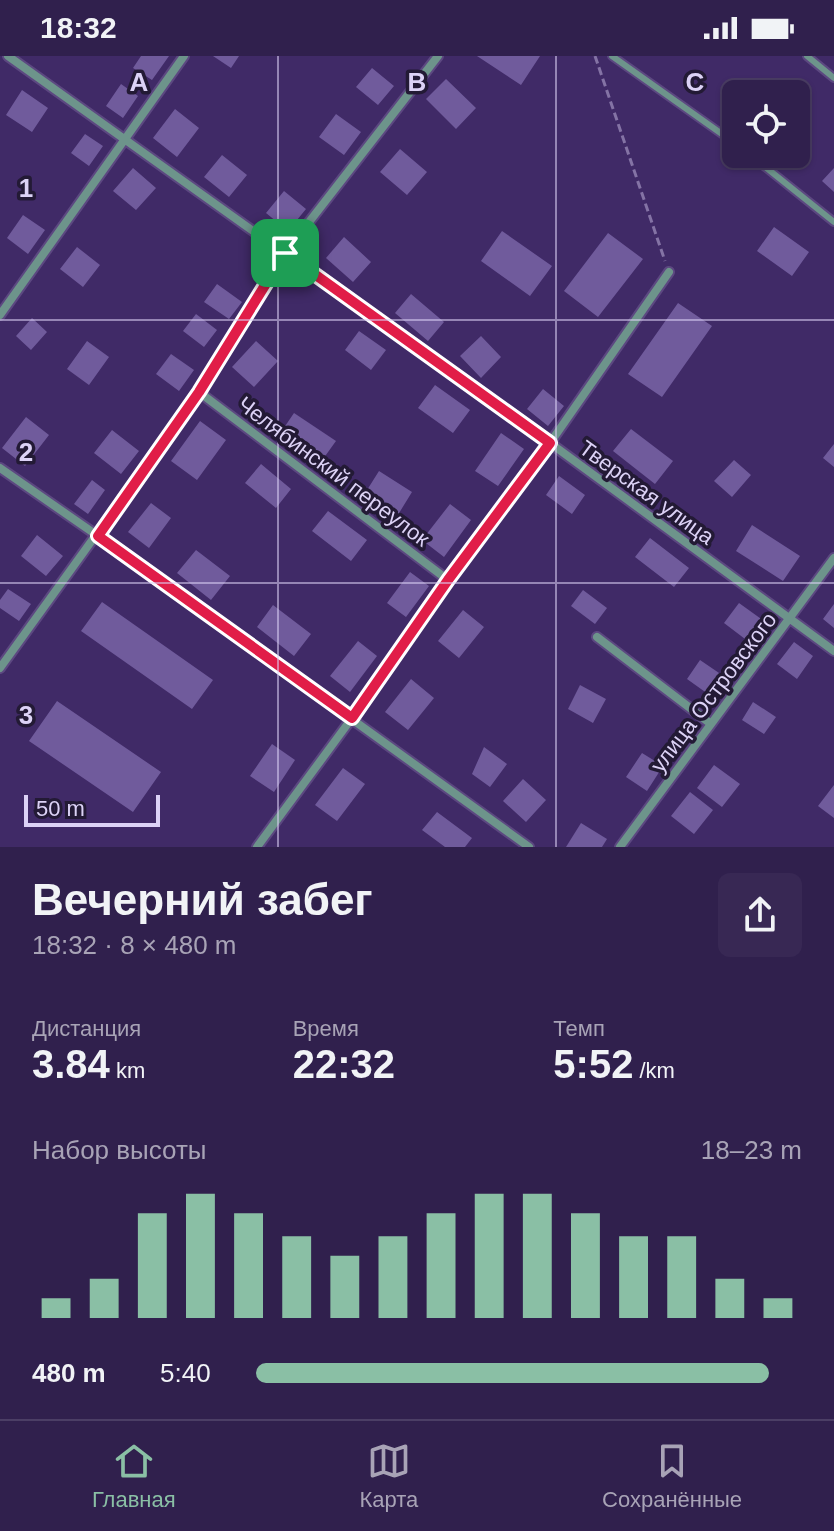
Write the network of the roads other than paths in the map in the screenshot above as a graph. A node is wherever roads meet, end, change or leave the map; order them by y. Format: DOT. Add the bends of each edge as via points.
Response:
graph roads {
  1 [pos="8,56"];
  2 [pos="184,56"];
  3 [pos="438,56"];
  4 [pos="612,56"];
  5 [pos="807,56"];
  6 [pos="834,78"];
  7 [pos="722,134"];
  8 [pos="126,139"];
  9 [pos="766,168"];
  10 [pos="834,222"];
  11 [pos="285,253"];
  12 [pos="669,272"];
  13 [pos="0,315"];
  14 [pos="199,392"];
  15 [pos="550,443"];
  16 [pos="0,468"];
  17 [pos="98,536"];
  18 [pos="834,558"];
  19 [pos="448,580"];
  20 [pos="789,619"];
  21 [pos="597,637"];
  22 [pos="834,651"];
  23 [pos="0,668"];
  24 [pos="352,718"];
  25 [pos="711,724"];
  26 [pos="257,847"];
  27 [pos="529,847"];
  28 [pos="620,847"];
  1 -- 8 [label="street, Тверская улица"];
  2 -- 8 [label="street"];
  3 -- 11 [label="street"];
  4 -- 7 [label="lane"];
  5 -- 6 [label="lane"];
  8 -- 11 [label="street, Тверская улица"];
  8 -- 13 [label="street"];
  9 -- 10 [label="lane"];
  11 -- 14 [label="street"];
  11 -- 15 [label="street, Тверская улица"];
  12 -- 15 [label="street"];
  14 -- 17 [label="street"];
  14 -- 19 [label="street, Челябинский переулок"];
  15 -- 19 [label="street"];
  15 -- 20 [label="street, Тверская улица"];
  16 -- 17 [label="street"];
  17 -- 23 [label="street"];
  17 -- 24 [label="street"];
  18 -- 20 [label="street, улица Островского"];
  19 -- 24 [label="street"];
  20 -- 22 [label="street, Тверская улица"];
  20 -- 25 [label="street, улица Островского"];
  21 -- 25 [label="street"];
  24 -- 26 [label="street"];
  24 -- 27 [label="street"];
  25 -- 28 [label="street, улица Островского"];
}
